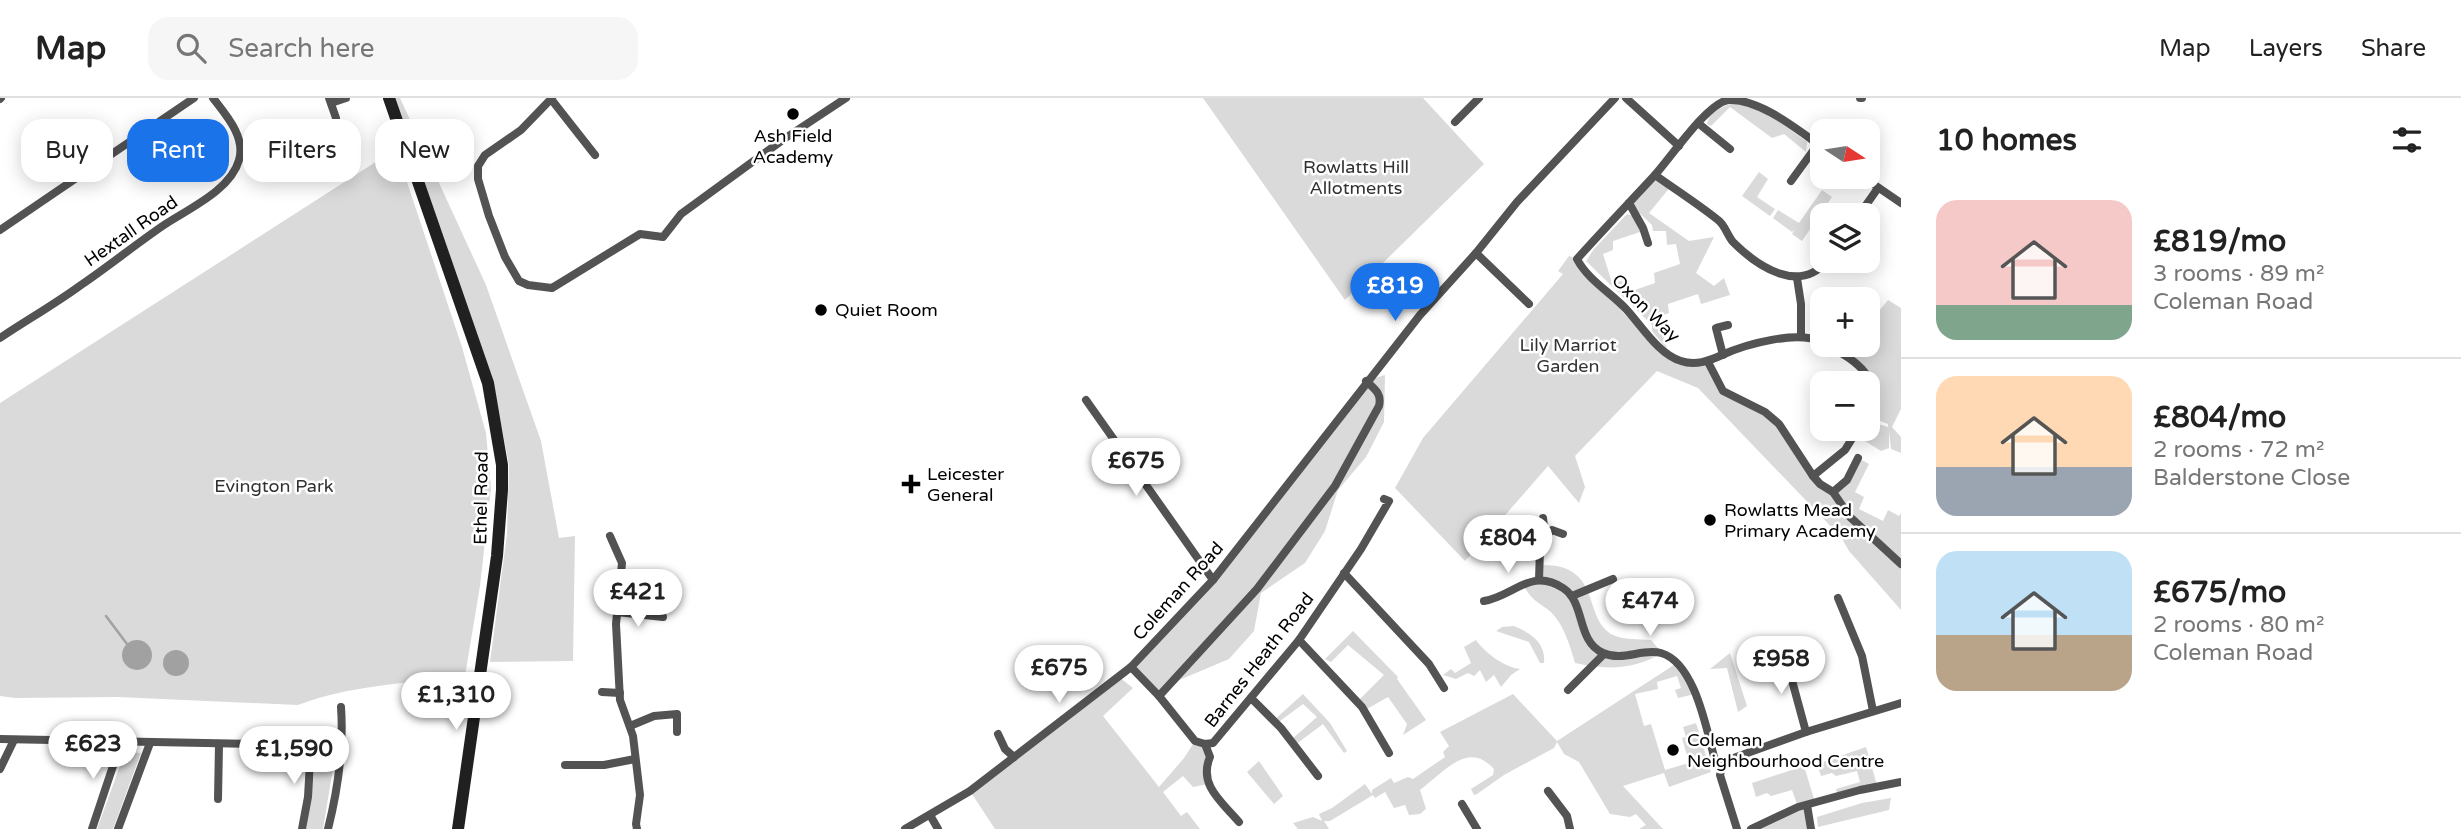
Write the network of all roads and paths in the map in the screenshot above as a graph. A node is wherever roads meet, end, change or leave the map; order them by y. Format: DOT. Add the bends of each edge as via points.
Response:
graph roads {
  1 [pos="194,98"];
  2 [pos="213,98"];
  3 [pos="346,98"];
  4 [pos="389,98"];
  5 [pos="552,98"];
  6 [pos="846,98"];
  7 [pos="1479,98"];
  8 [pos="1615,98"];
  9 [pos="1626,98"];
  10 [pos="330,100"];
  11 [pos="336,117"];
  12 [pos="1455,122"];
  13 [pos="1698,123"];
  14 [pos="1810,139"];
  15 [pos="1679,146"];
  16 [pos="1730,149"];
  17 [pos="595,155"];
  18 [pos="1810,158"];
  19 [pos="1655,175"];
  20 [pos="1791,181"];
  21 [pos="1880,189"];
  22 [pos="1629,203"];
  23 [pos="1901,203"];
  24 [pos="0,230"];
  25 [pos="1648,243"];
  26 [pos="1476,253"];
  27 [pos="1811,273"];
  28 [pos="1797,278"];
  29 [pos="1529,304"];
  30 [pos="0,325"];
  31 [pos="1728,325"];
  32 [pos="3,335"];
  33 [pos="1801,336"];
  34 [pos="1810,339"];
  35 [pos="1723,355"];
  36 [pos="1847,357"];
  37 [pos="1708,362"];
  38 [pos="1864,371"];
  39 [pos="1366,381"];
  40 [pos="1086,400"];
  41 [pos="1851,441"];
  42 [pos="1858,458"];
  43 [pos="1813,476"];
  44 [pos="1833,492"];
  45 [pos="1384,499"];
  46 [pos="1544,518"];
  47 [pos="1563,534"];
  48 [pos="610,536"];
  49 [pos="1545,537"];
  50 [pos="1901,564"];
  51 [pos="1344,573"];
  52 [pos="1613,579"];
  53 [pos="1213,580"];
  54 [pos="1539,580"];
  55 [pos="1572,596"];
  56 [pos="1838,598"];
  57 [pos="1484,601"];
  58 [pos="617,612"];
  59 [pos="663,617"];
  60 [pos="1299,640"];
  61 [pos="1784,651"];
  62 [pos="1604,654"];
  63 [pos="1131,667"];
  64 [pos="1444,688"];
  65 [pos="1568,690"];
  66 [pos="602,692"];
  67 [pos="620,693"];
  68 [pos="1159,696"];
  69 [pos="1251,698"];
  70 [pos="1901,703"];
  71 [pos="341,707"];
  72 [pos="1873,711"];
  73 [pos="630,726"];
  74 [pos="677,732"];
  75 [pos="1806,732"];
  76 [pos="998,734"];
  77 [pos="0,739"];
  78 [pos="15,740"];
  79 [pos="342,741"];
  80 [pos="121,742"];
  81 [pos="149,743"];
  82 [pos="219,744"];
  83 [pos="1205,744"];
  84 [pos="311,745"];
  85 [pos="1389,753"];
  86 [pos="1014,757"];
  87 [pos="635,759"];
  88 [pos="565,765"];
  89 [pos="1722,766"];
  90 [pos="0,769"];
  91 [pos="1318,776"];
  92 [pos="1901,782"];
  93 [pos="1548,791"];
  94 [pos="218,799"];
  95 [pos="1462,804"];
  96 [pos="1807,805"];
  97 [pos="930,815"];
  98 [pos="1235,821"];
  99 [pos="92,829"];
  100 [pos="118,829"];
  101 [pos="302,829"];
  102 [pos="328,829"];
  103 [pos="458,829"];
  104 [pos="638,829"];
  105 [pos="905,829"];
  106 [pos="938,829"];
  107 [pos="1477,829"];
  108 [pos="1570,829"];
  109 [pos="1737,829"];
  110 [pos="1751,829"];
  111 [pos="1811,829"];
  1 -- 24 [label="street"];
  2 -- 32 [label="street, Hextall Road" via="240,142 241,156 230,178 80,287"];
  3 -- 10 [label="street"];
  4 -- 103 [label="street, Ethel Road" via="488,383 502,465 497,556"];
  5 -- 6 [label="street" via="521,130 485,155 478,166 478,179 505,257 519,281 552,288 640,234 663,237 681,214"];
  5 -- 17 [label="street"];
  7 -- 12 [label="street"];
  8 -- 26 [label="street, Coleman Road" via="1517,202"];
  9 -- 15 [label="street"];
  10 -- 11 [label="street"];
  13 -- 14 [label="street" via="1714,106 1728,100 1757,103"];
  13 -- 15 [label="street"];
  13 -- 16 [label="street"];
  15 -- 19 [label="street"];
  18 -- 20 [label="street"];
  19 -- 22 [label="street"];
  19 -- 28 [label="street" via="1722,222 1733,242 1748,254 1776,273"];
  21 -- 23 [label="street"];
  22 -- 25 [label="street"];
  22 -- 37 [label="street, Oxon Way" via="1577,259 1673,357 1681,362"];
  26 -- 29 [label="street"];
  26 -- 39 [label="street, Coleman Road"];
  27 -- 28 [label="street"];
  28 -- 33 [label="street"];
  30 -- 32 [label="street"];
  31 -- 35 [label="street" via="1716,328"];
  33 -- 34 [label="street"];
  33 -- 35 [label="street"];
  35 -- 37 [label="street"];
  36 -- 38 [label="street"];
  37 -- 43 [label="street" via="1723,391 1779,424"];
  39 -- 53 [label="street, Coleman Road"];
  39 -- 68 [label="street" via="1381,398 1379,406 1335,486 1257,589"];
  40 -- 53 [label="street"];
  41 -- 43 [label="street"];
  42 -- 44 [label="street" via="1847,480"];
  43 -- 44 [label="street"];
  44 -- 50 [label="street" via="1850,517"];
  45 -- 51 [label="street, Barnes Heath Road" via="1389,501"];
  46 -- 49 [label="street"];
  47 -- 49 [label="street" via="1552,530"];
  48 -- 58 [label="street" via="622,572"];
  49 -- 54 [label="street" via="1539,549"];
  51 -- 60 [label="street, Barnes Heath Road"];
  51 -- 64 [label="street" via="1429,664"];
  52 -- 55 [label="street"];
  53 -- 63 [label="street, Coleman Road"];
  54 -- 55 [label="street" via="1552,581"];
  54 -- 57 [label="street"];
  55 -- 62 [label="street" via="1586,639"];
  56 -- 72 [label="street" via="1862,656"];
  58 -- 59 [label="street"];
  58 -- 67 [label="street"];
  60 -- 69 [label="street, Barnes Heath Road"];
  60 -- 85 [label="street" via="1362,707"];
  61 -- 75 [label="street"];
  62 -- 65 [label="street"];
  62 -- 89 [label="street" via="1662,653 1677,663 1690,679 1716,764"];
  63 -- 68 [label="street, Barnes Heath Road"];
  63 -- 86 [label="street, Coleman Road"];
  66 -- 67 [label="street"];
  67 -- 73 [label="street"];
  68 -- 83 [label="street, Barnes Heath Road" via="1195,741"];
  69 -- 83 [label="street, Barnes Heath Road" via="1220,737"];
  69 -- 91 [label="street"];
  70 -- 72 [label="street"];
  71 -- 79 [label="street"];
  72 -- 75 [label="street"];
  73 -- 74 [label="street" via="654,716 677,715"];
  73 -- 87 [label="street"];
  75 -- 89 [label="street" via="1732,758"];
  76 -- 86 [label="street"];
  77 -- 78 [label="street"];
  78 -- 80 [label="street"];
  78 -- 90 [label="street"];
  79 -- 84 [label="street"];
  79 -- 102 [label="street"];
  80 -- 81 [label="street"];
  80 -- 99 [label="street"];
  81 -- 82 [label="street"];
  81 -- 100 [label="street"];
  82 -- 84 [label="street"];
  82 -- 94 [label="street"];
  83 -- 98 [label="street" via="1210,757 1205,768 1208,783"];
  84 -- 101 [label="street"];
  86 -- 97 [label="street, Coleman Road"];
  87 -- 88 [label="street"];
  87 -- 104 [label="street"];
  89 -- 109 [label="street" via="1720,775"];
  92 -- 96 [label="street"];
  93 -- 108 [label="street" via="1567,816"];
  95 -- 107 [label="street"];
  96 -- 110 [label="street"];
  96 -- 111 [label="street"];
  97 -- 105 [label="street, Coleman Road"];
  97 -- 106 [label="street"];
}
